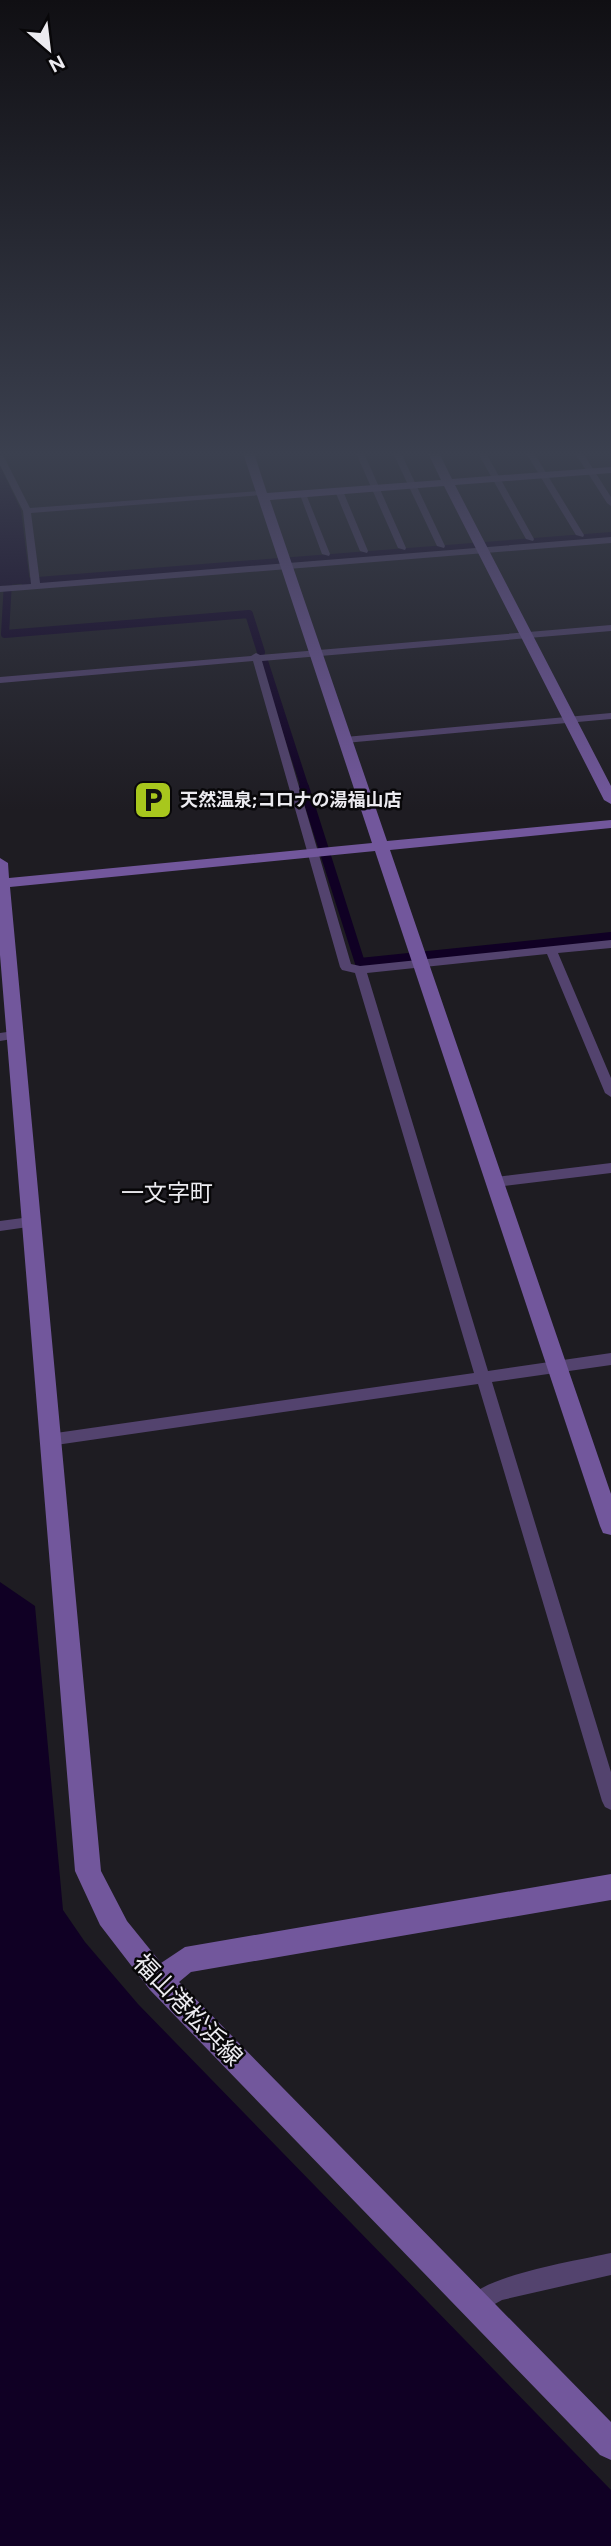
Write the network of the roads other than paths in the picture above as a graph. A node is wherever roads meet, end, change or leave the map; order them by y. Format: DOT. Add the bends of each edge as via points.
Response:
graph roads {
  1 [pos="35,572"];
  2 [pos="163,572"];
  3 [pos="288,572"];
  4 [pos="494,572"];
  5 [pos="36,582"];
  6 [pos="0,589"];
  7 [pos="611,628"];
  8 [pos="525,635"];
  9 [pos="317,652"];
  10 [pos="256,656"];
  11 [pos="0,680"];
  12 [pos="611,716"];
  13 [pos="570,720"];
  14 [pos="345,740"];
  15 [pos="611,800"];
  16 [pos="611,824"];
  17 [pos="381,846"];
  18 [pos="315,853"];
  19 [pos="0,863"];
  20 [pos="2,883"];
  21 [pos="611,944"];
  22 [pos="551,950"];
  23 [pos="421,959"];
  24 [pos="360,971"];
  25 [pos="7,1036"];
  26 [pos="611,1093"];
  27 [pos="611,1168"];
  28 [pos="496,1182"];
  29 [pos="30,1222"];
  30 [pos="0,1226"];
  31 [pos="611,1359"];
  32 [pos="557,1365"];
  33 [pos="482,1376"];
  34 [pos="49,1440"];
  35 [pos="611,1525"];
  36 [pos="611,1801"];
  37 [pos="611,1887"];
  38 [pos="159,1982"];
  39 [pos="611,2264"];
  40 [pos="475,2304"];
  41 [pos="611,2444"];
  1 -- 5 [label="street"];
  2 -- 5 [label="street"];
  3 -- 9 [label="street"];
  4 -- 8 [label="street"];
  5 -- 6 [label="street"];
  7 -- 8 [label="street"];
  8 -- 9 [label="street"];
  8 -- 13 [label="street"];
  9 -- 10 [label="street"];
  9 -- 14 [label="street"];
  10 -- 11 [label="street"];
  10 -- 18 [label="street"];
  12 -- 13 [label="street"];
  13 -- 14 [label="street"];
  13 -- 15 [label="street"];
  14 -- 17 [label="street"];
  16 -- 17 [label="street"];
  17 -- 18 [label="street"];
  17 -- 23 [label="street"];
  18 -- 20 [label="street"];
  18 -- 24 [label="street" via="346,967"];
  19 -- 20 [label="street, 福山港松浜線"];
  20 -- 25 [label="street, 福山港松浜線"];
  21 -- 22 [label="street"];
  22 -- 23 [label="street"];
  22 -- 26 [label="street"];
  23 -- 24 [label="street"];
  23 -- 28 [label="street"];
  24 -- 33 [label="street"];
  25 -- 29 [label="street, 福山港松浜線"];
  27 -- 28 [label="street"];
  28 -- 32 [label="street"];
  29 -- 30 [label="street"];
  29 -- 34 [label="street, 福山港松浜線"];
  31 -- 32 [label="street"];
  32 -- 33 [label="street"];
  32 -- 35 [label="street"];
  33 -- 34 [label="street"];
  33 -- 36 [label="street"];
  34 -- 38 [label="street, 福山港松浜線" via="88,1871 99,1902 123,1940"];
  37 -- 38 [label="street" via="185,1960"];
  38 -- 40 [label="street, 福山港松浜線"];
  39 -- 40 [label="street" via="498,2290"];
  40 -- 41 [label="street, 福山港松浜線"];
}
